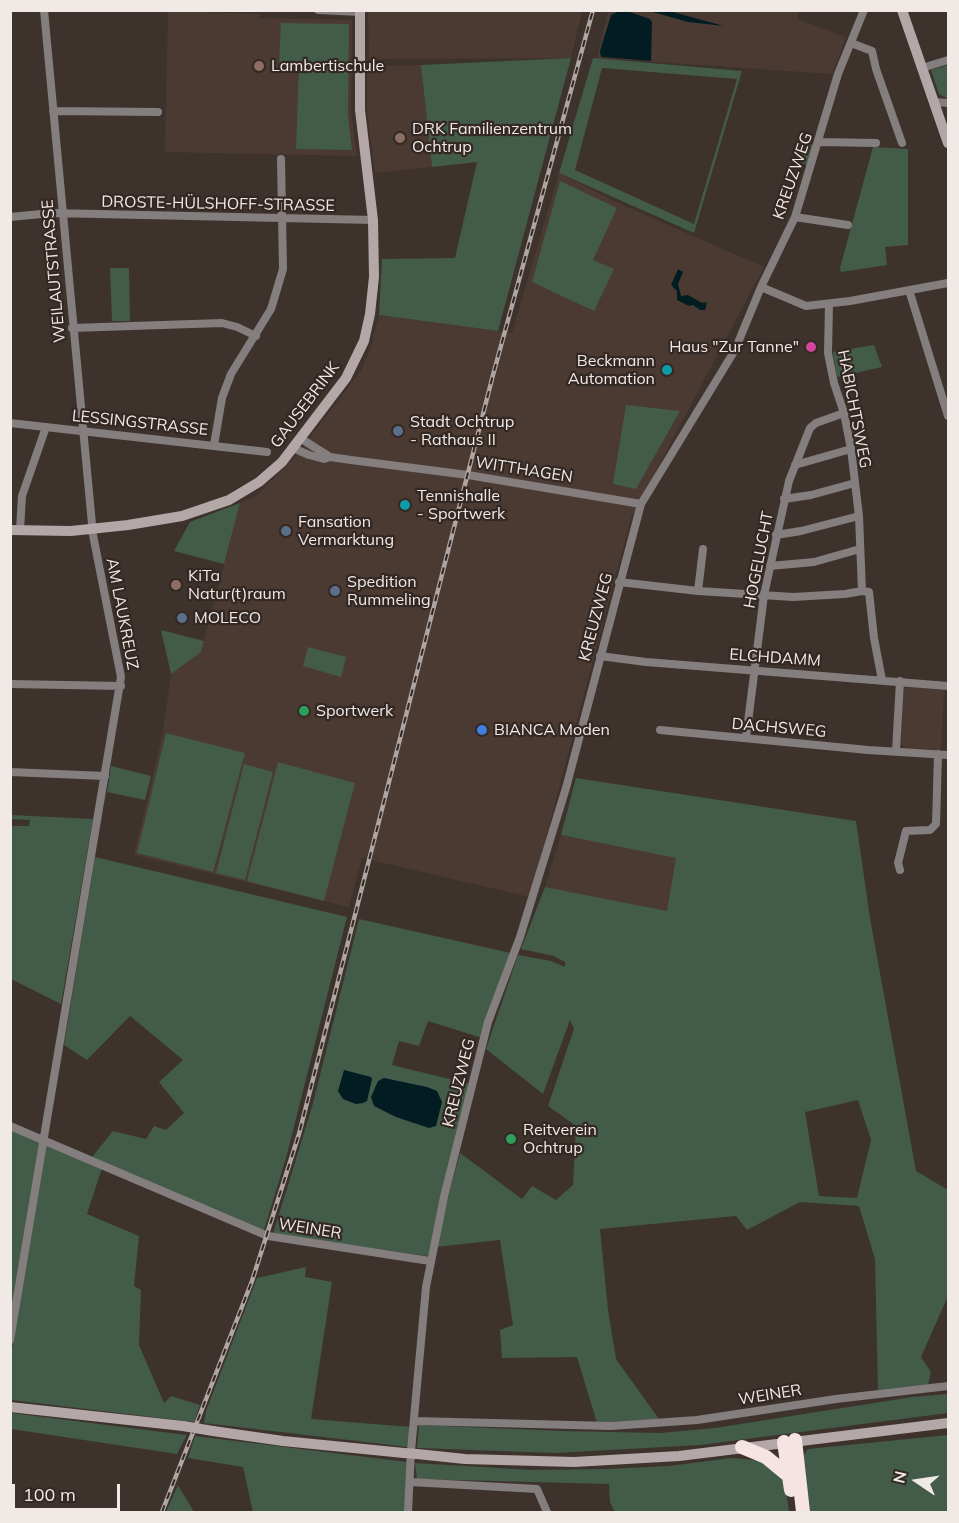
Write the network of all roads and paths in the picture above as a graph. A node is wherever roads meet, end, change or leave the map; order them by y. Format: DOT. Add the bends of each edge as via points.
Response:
graph roads {
  1 [pos="44,10"];
  2 [pos="318,10"];
  3 [pos="864,10"];
  4 [pos="902,10"];
  5 [pos="360,11"];
  6 [pos="851,43"];
  7 [pos="948,60"];
  8 [pos="922,68"];
  9 [pos="934,102"];
  10 [pos="948,103"];
  11 [pos="53,111"];
  12 [pos="158,112"];
  13 [pos="819,142"];
  14 [pos="876,143"];
  15 [pos="902,143"];
  16 [pos="948,143"];
  17 [pos="281,159"];
  18 [pos="62,214"];
  19 [pos="10,217"];
  20 [pos="795,217"];
  21 [pos="281,219"];
  22 [pos="373,220"];
  23 [pos="848,225"];
  24 [pos="948,283"];
  25 [pos="761,287"];
  26 [pos="909,290"];
  27 [pos="829,304"];
  28 [pos="72,328"];
  29 [pos="256,336"];
  30 [pos="844,413"];
  31 [pos="948,416"];
  32 [pos="10,423"];
  33 [pos="46,427"];
  34 [pos="82,430"];
  35 [pos="297,443"];
  36 [pos="214,445"];
  37 [pos="851,449"];
  38 [pos="267,452"];
  39 [pos="795,465"];
  40 [pos="855,483"];
  41 [pos="784,499"];
  42 [pos="641,504"];
  43 [pos="859,516"];
  44 [pos="15,530"];
  45 [pos="92,530"];
  46 [pos="776,535"];
  47 [pos="703,549"];
  48 [pos="860,549"];
  49 [pos="770,566"];
  50 [pos="619,582"];
  51 [pos="698,591"];
  52 [pos="862,591"];
  53 [pos="764,595"];
  54 [pos="600,656"];
  55 [pos="755,669"];
  56 [pos="882,680"];
  57 [pos="900,681"];
  58 [pos="10,684"];
  59 [pos="120,686"];
  60 [pos="948,686"];
  61 [pos="660,730"];
  62 [pos="746,738"];
  63 [pos="896,751"];
  64 [pos="938,754"];
  65 [pos="948,755"];
  66 [pos="10,772"];
  67 [pos="105,776"];
  68 [pos="900,870"];
  69 [pos="10,1126"];
  70 [pos="44,1139"];
  71 [pos="430,1261"];
  72 [pos="10,1340"];
  73 [pos="948,1386"];
  74 [pos="10,1407"];
  75 [pos="415,1420"];
  76 [pos="948,1423"];
  77 [pos="790,1441"];
  78 [pos="742,1447"];
  79 [pos="789,1476"];
  80 [pos="411,1482"];
  81 [pos="408,1512"];
  82 [pos="547,1512"];
  83 [pos="794,1512"];
  84 [pos="803,1512"];
  1 -- 11 [label="street, WEILAUTSTRASSE"];
  2 -- 5 [label="street"];
  3 -- 6 [label="street, KREUZWEG"];
  4 -- 8 [label="main road"];
  5 -- 22 [label="main road, GAUSEBRINK" via="360,110"];
  6 -- 13 [label="street, KREUZWEG"];
  6 -- 15 [label="street" via="872,51"];
  7 -- 8 [label="street"];
  8 -- 9 [label="main road"];
  9 -- 10 [label="street"];
  9 -- 16 [label="main road"];
  11 -- 12 [label="street"];
  11 -- 18 [label="street, WEILAUTSTRASSE"];
  13 -- 14 [label="street"];
  13 -- 20 [label="street, KREUZWEG"];
  17 -- 21 [label="street"];
  18 -- 19 [label="street, DROSTE-HÜLSHOFF-STRASSE"];
  18 -- 21 [label="street, DROSTE-HÜLSHOFF-STRASSE"];
  18 -- 28 [label="street, WEILAUTSTRASSE"];
  20 -- 23 [label="street"];
  20 -- 25 [label="street, KREUZWEG"];
  21 -- 22 [label="street, DROSTE-HÜLSHOFF-STRASSE"];
  21 -- 29 [label="street" via="283,269 271,309"];
  22 -- 35 [label="main road, GAUSEBRINK" via="373,289 364,341 346,378"];
  24 -- 26 [label="street"];
  25 -- 27 [label="street" via="806,306"];
  25 -- 42 [label="street, KREUZWEG" via="735,350"];
  26 -- 27 [label="street"];
  26 -- 31 [label="street"];
  27 -- 30 [label="street, HABICHTSWEG" via="828,353"];
  28 -- 29 [label="street" via="222,323"];
  28 -- 34 [label="street, WEILAUTSTRASSE"];
  29 -- 36 [label="street" via="231,374 222,398"];
  30 -- 37 [label="street, HABICHTSWEG"];
  30 -- 39 [label="street, HOGELUCHT" via="810,428"];
  32 -- 33 [label="street, LESSINGSTRASSE"];
  33 -- 34 [label="street, LESSINGSTRASSE"];
  33 -- 44 [label="street" via="22,496"];
  34 -- 36 [label="street, LESSINGSTRASSE"];
  34 -- 45 [label="street, WEILAUTSTRASSE"];
  35 -- 42 [label="street, WITTHAGEN" via="330,458 468,475"];
  35 -- 45 [label="main road, GAUSEBRINK" via="259,482 218,505 164,519"];
  36 -- 38 [label="street, LESSINGSTRASSE"];
  37 -- 39 [label="street"];
  37 -- 40 [label="street, HABICHTSWEG"];
  39 -- 41 [label="street, HOGELUCHT"];
  40 -- 41 [label="street"];
  40 -- 43 [label="street, HABICHTSWEG"];
  41 -- 46 [label="street, HOGELUCHT"];
  42 -- 50 [label="street, KREUZWEG"];
  43 -- 46 [label="street"];
  43 -- 48 [label="street, HABICHTSWEG"];
  44 -- 45 [label="main road, GAUSEBRINK"];
  45 -- 59 [label="street, AM LAUKREUZ"];
  46 -- 49 [label="street, HOGELUCHT"];
  47 -- 51 [label="street"];
  48 -- 49 [label="street" via="814,562"];
  48 -- 52 [label="street, HABICHTSWEG"];
  49 -- 53 [label="street, HOGELUCHT"];
  50 -- 51 [label="street"];
  50 -- 54 [label="street, KREUZWEG"];
  51 -- 53 [label="street"];
  52 -- 53 [label="street" via="818,596"];
  52 -- 56 [label="street, HABICHTSWEG" via="869,592"];
  53 -- 55 [label="street, HOGELUCHT"];
  54 -- 55 [label="street, ELCHDAMM"];
  54 -- 71 [label="street, KREUZWEG" via="527,917 488,1022"];
  55 -- 56 [label="street, ELCHDAMM"];
  55 -- 62 [label="street, HOGELUCHT"];
  56 -- 57 [label="street, ELCHDAMM"];
  57 -- 60 [label="street, ELCHDAMM"];
  57 -- 63 [label="street"];
  58 -- 59 [label="street"];
  59 -- 67 [label="street, AM LAUKREUZ"];
  61 -- 62 [label="street, DACHSWEG"];
  62 -- 63 [label="street, DACHSWEG"];
  63 -- 64 [label="street, DACHSWEG"];
  64 -- 65 [label="street, DACHSWEG"];
  64 -- 68 [label="street" via="936,824 930,830 906,831 898,863"];
  66 -- 67 [label="street"];
  67 -- 70 [label="street, AM LAUKREUZ"];
  69 -- 70 [label="street, WEINER"];
  70 -- 71 [label="street, WEINER" via="268,1236"];
  70 -- 72 [label="street, AM LAUKREUZ"];
  71 -- 75 [label="street"];
  73 -- 75 [label="street, WEINER" via="697,1420 611,1426"];
  74 -- 78 [label="main road, bridge" via="465,1459 574,1462"];
  75 -- 80 [label="street"];
  76 -- 77 [label="main road"];
  77 -- 78 [label="main road"];
  77 -- 79 [label="highway"];
  77 -- 84 [label="highway"];
  78 -- 79 [label="highway" via="766,1457"];
  79 -- 83 [label="highway"];
  80 -- 81 [label="street"];
  80 -- 82 [label="street" via="537,1489"];
}
